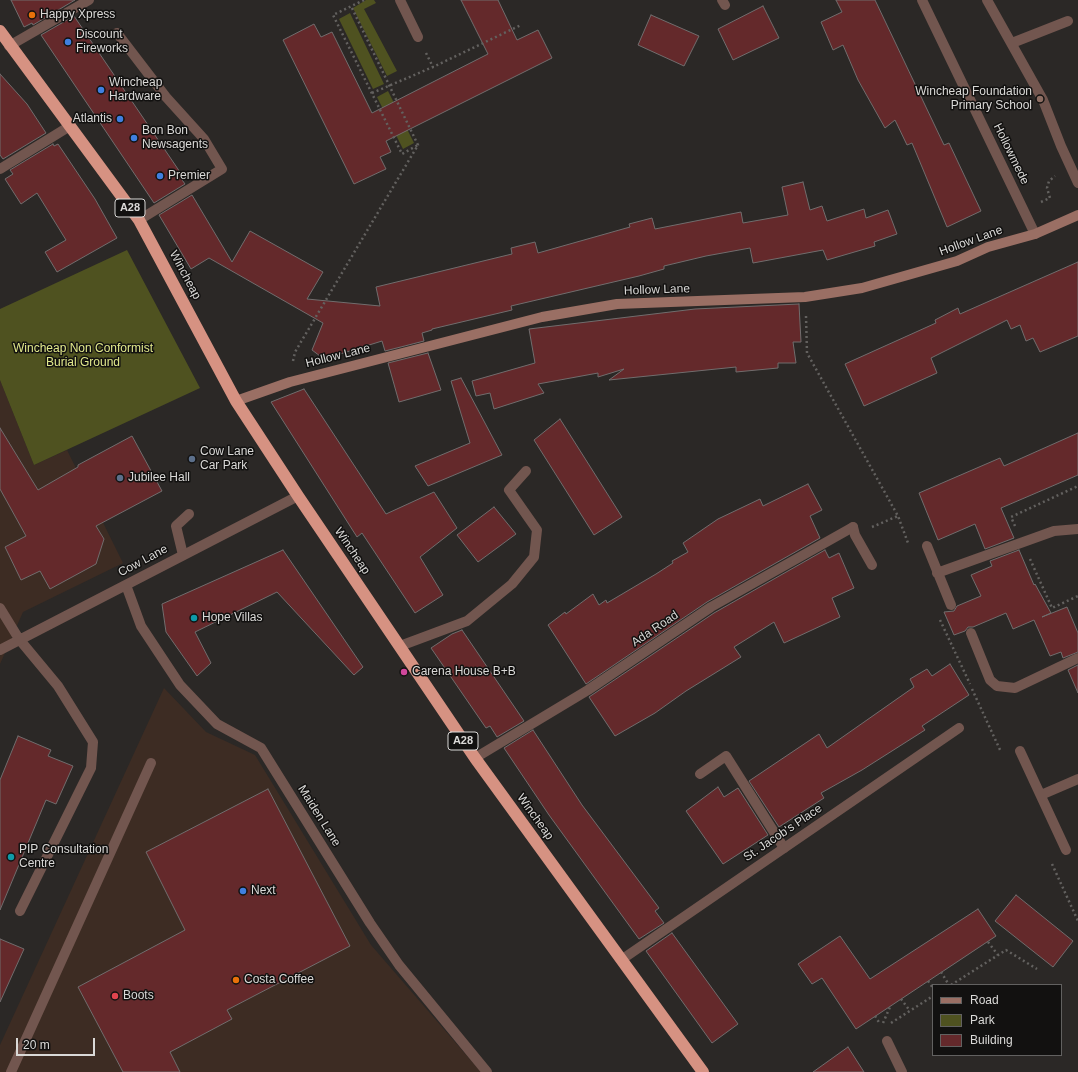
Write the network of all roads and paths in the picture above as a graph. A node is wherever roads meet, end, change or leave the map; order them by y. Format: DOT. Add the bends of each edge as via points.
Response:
graph roads {
  1 [pos="89,0"];
  2 [pos="364,0"];
  3 [pos="400,0"];
  4 [pos="922,0"];
  5 [pos="987,0"];
  6 [pos="351,6"];
  7 [pos="1068,21"];
  8 [pos="521,25"];
  9 [pos="0,31"];
  10 [pos="117,33"];
  11 [pos="418,37"];
  12 [pos="1012,43"];
  13 [pos="9,46"];
  14 [pos="389,85"];
  15 [pos="372,93"];
  16 [pos="70,126"];
  17 [pos="418,145"];
  18 [pos="1061,146"];
  19 [pos="0,169"];
  20 [pos="1078,183"];
  21 [pos="1078,215"];
  22 [pos="139,220"];
  23 [pos="1053,226"];
  24 [pos="1035,234"];
  25 [pos="805,297"];
  26 [pos="290,382"];
  27 [pos="236,401"];
  28 [pos="526,471"];
  29 [pos="298,496"];
  30 [pos="189,514"];
  31 [pos="898,516"];
  32 [pos="1078,529"];
  33 [pos="854,531"];
  34 [pos="910,546"];
  35 [pos="927,546"];
  36 [pos="183,555"];
  37 [pos="872,565"];
  38 [pos="937,573"];
  39 [pos="126,585"];
  40 [pos="951,605"];
  41 [pos="0,608"];
  42 [pos="937,612"];
  43 [pos="971,633"];
  44 [pos="19,639"];
  45 [pos="400,646"];
  46 [pos="0,650"];
  47 [pos="1078,658"];
  48 [pos="959,728"];
  49 [pos="1020,751"];
  50 [pos="1003,757"];
  51 [pos="475,758"];
  52 [pos="151,762"];
  53 [pos="700,774"];
  54 [pos="1078,779"];
  55 [pos="1042,795"];
  56 [pos="784,848"];
  57 [pos="1066,850"];
  58 [pos="1049,857"];
  59 [pos="20,911"];
  60 [pos="1078,921"];
  61 [pos="988,942"];
  62 [pos="998,955"];
  63 [pos="621,960"];
  64 [pos="1037,969"];
  65 [pos="942,972"];
  66 [pos="928,981"];
  67 [pos="949,984"];
  68 [pos="952,984"];
  69 [pos="932,987"];
  70 [pos="932,997"];
  71 [pos="901,999"];
  72 [pos="890,1007"];
  73 [pos="910,1011"];
  74 [pos="875,1016"];
  75 [pos="887,1041"];
  76 [pos="11,1072"];
  77 [pos="486,1072"];
  78 [pos="702,1072"];
  79 [pos="902,1072"];
  1 -- 13 [label="street"];
  2 -- 6 [label="path"];
  3 -- 11 [label="street"];
  4 -- 24 [label="street, Hollowmede"];
  5 -- 12 [label="street"];
  6 -- 14 [label="path"];
  6 -- 15 [label="path" via="333,15"];
  7 -- 12 [label="street"];
  8 -- 14 [label="path"];
  9 -- 13 [label="highway, Wincheap / A28"];
  10 -- 22 [label="street" via="166,97 204,139 222,169"];
  12 -- 18 [label="street" via="1043,100"];
  13 -- 16 [label="highway, Wincheap / A28"];
  14 -- 15 [label="path"];
  14 -- 17 [label="path"];
  15 -- 17 [label="path" via="402,154"];
  16 -- 19 [label="street"];
  16 -- 22 [label="highway, Wincheap / A28"];
  17 -- 26 [label="path" via="295,352"];
  18 -- 20 [label="street"];
  18 -- 23 [label="path" via="1050,162 1055,176 1049,181 1047,188 1050,198 1041,202"];
  21 -- 23 [label="street, Hollow Lane"];
  22 -- 27 [label="highway, Wincheap / A28"];
  23 -- 24 [label="street, Hollow Lane"];
  24 -- 25 [label="street, Hollow Lane" via="988,247 957,261 862,288"];
  25 -- 26 [label="street, Hollow Lane" via="617,304 542,317"];
  25 -- 31 [label="path" via="807,353"];
  26 -- 27 [label="street, Hollow Lane"];
  27 -- 29 [label="highway, Wincheap / A28"];
  28 -- 45 [label="street" via="509,490 537,530 534,557 512,584 467,620"];
  29 -- 36 [label="street, Cow Lane"];
  29 -- 45 [label="highway, Wincheap / A28"];
  30 -- 36 [label="street" via="176,526"];
  31 -- 33 [label="path"];
  31 -- 34 [label="path"];
  32 -- 38 [label="street" via="1054,530"];
  33 -- 37 [label="street"];
  33 -- 51 [label="street, Ada Road" via="711,608 588,690"];
  35 -- 38 [label="street"];
  36 -- 39 [label="street, Cow Lane"];
  38 -- 40 [label="street"];
  39 -- 44 [label="street, Cow Lane"];
  39 -- 77 [label="street, Maiden Lane" via="141,626 180,684 217,724 261,748 399,965"];
  41 -- 44 [label="street"];
  42 -- 50 [label="path"];
  43 -- 47 [label="street" via="990,680 997,686 1015,688"];
  44 -- 46 [label="street, Cow Lane"];
  44 -- 59 [label="street" via="58,686 93,742 91,768"];
  45 -- 51 [label="highway, Wincheap / A28"];
  48 -- 56 [label="street, St. Jacob's Place"];
  49 -- 55 [label="street"];
  51 -- 63 [label="highway, Wincheap / A28"];
  52 -- 76 [label="street"];
  53 -- 56 [label="street" via="726,756"];
  54 -- 55 [label="street"];
  55 -- 57 [label="street"];
  56 -- 63 [label="street, St. Jacob's Place"];
  58 -- 60 [label="path"];
  61 -- 62 [label="path"];
  62 -- 64 [label="path" via="1006,950"];
  62 -- 68 [label="path"];
  63 -- 78 [label="highway, Wincheap / A28"];
  65 -- 67 [label="path"];
  66 -- 69 [label="path"];
  70 -- 73 [label="path"];
  71 -- 73 [label="path"];
  72 -- 74 [label="path" via="881,1026"];
  73 -- 75 [label="path" via="881,1029"];
  75 -- 79 [label="street"];
}
